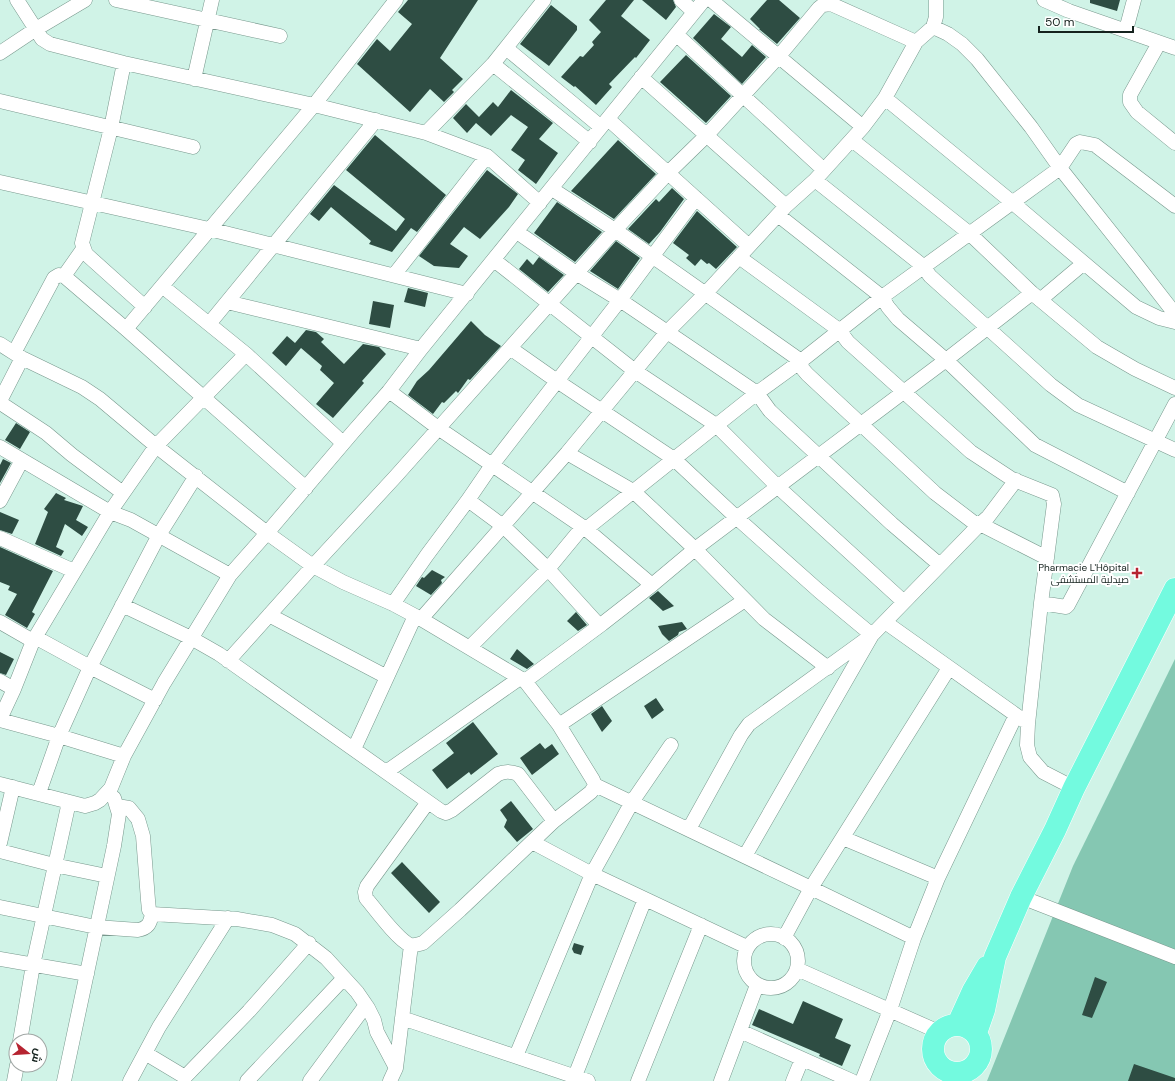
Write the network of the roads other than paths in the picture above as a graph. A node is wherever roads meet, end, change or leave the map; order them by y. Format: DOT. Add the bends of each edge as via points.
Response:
graph roads {
  1 [pos="17,0"];
  2 [pos="85,0"];
  3 [pos="116,0"];
  4 [pos="212,0"];
  5 [pos="396,0"];
  6 [pos="544,0"];
  7 [pos="681,0"];
  8 [pos="704,0"];
  9 [pos="711,0"];
  10 [pos="936,0"];
  11 [pos="1044,0"];
  12 [pos="1134,0"];
  13 [pos="694,12"];
  14 [pos="208,20"];
  15 [pos="933,27"];
  16 [pos="36,29"];
  17 [pos="1126,30"];
  18 [pos="677,35"];
  19 [pos="280,36"];
  20 [pos="916,42"];
  21 [pos="1158,42"];
  22 [pos="506,48"];
  23 [pos="1175,48"];
  24 [pos="0,53"];
  25 [pos="779,56"];
  26 [pos="124,63"];
  27 [pos="493,64"];
  28 [pos="641,77"];
  29 [pos="194,79"];
  30 [pos="743,95"];
  31 [pos="885,98"];
  32 [pos="0,101"];
  33 [pos="314,105"];
  34 [pos="376,120"];
  35 [pos="605,123"];
  36 [pos="863,127"];
  37 [pos="110,128"];
  38 [pos="426,133"];
  39 [pos="706,136"];
  40 [pos="852,140"];
  41 [pos="590,142"];
  42 [pos="1175,143"];
  43 [pos="193,147"];
  44 [pos="487,156"];
  45 [pos="1060,168"];
  46 [pos="669,172"];
  47 [pos="820,175"];
  48 [pos="0,182"];
  49 [pos="552,189"];
  50 [pos="696,198"];
  51 [pos="92,202"];
  52 [pos="540,203"];
  53 [pos="1013,203"];
  54 [pos="1175,206"];
  55 [pos="782,211"];
  56 [pos="209,229"];
  57 [pos="615,230"];
  58 [pos="517,232"];
  59 [pos="969,233"];
  60 [pos="274,245"];
  61 [pos="749,246"];
  62 [pos="83,249"];
  63 [pos="652,256"];
  64 [pos="739,257"];
  65 [pos="494,260"];
  66 [pos="1084,263"];
  67 [pos="923,266"];
  68 [pos="576,273"];
  69 [pos="394,275"];
  70 [pos="64,276"];
  71 [pos="162,286"];
  72 [pos="467,294"];
  73 [pos="705,294"];
  74 [pos="1036,296"];
  75 [pos="882,297"];
  76 [pos="620,300"];
  77 [pos="227,302"];
  78 [pos="550,303"];
  79 [pos="145,307"];
  80 [pos="1175,314"];
  81 [pos="1175,322"];
  82 [pos="209,324"];
  83 [pos="987,327"];
  84 [pos="126,329"];
  85 [pos="839,330"];
  86 [pos="668,332"];
  87 [pos="591,336"];
  88 [pos="0,344"];
  89 [pos="510,348"];
  90 [pos="421,349"];
  91 [pos="246,354"];
  92 [pos="18,356"];
  93 [pos="946,360"];
  94 [pos="801,361"];
  95 [pos="634,371"];
  96 [pos="557,381"];
  97 [pos="1175,388"];
  98 [pos="390,391"];
  99 [pos="902,392"];
  100 [pos="757,393"];
  101 [pos="203,397"];
  102 [pos="1175,404"];
  103 [pos="602,410"];
  104 [pos="860,425"];
  105 [pos="716,426"];
  106 [pos="438,428"];
  107 [pos="1154,441"];
  108 [pos="343,443"];
  109 [pos="156,446"];
  110 [pos="0,447"];
  111 [pos="1175,450"];
  112 [pos="567,453"];
  113 [pos="819,455"];
  114 [pos="674,458"];
  115 [pos="22,460"];
  116 [pos="492,465"];
  117 [pos="196,476"];
  118 [pos="1016,480"];
  119 [pos="778,487"];
  120 [pos="306,488"];
  121 [pos="633,491"];
  122 [pos="532,492"];
  123 [pos="124,493"];
  124 [pos="1128,493"];
  125 [pos="468,500"];
  126 [pos="0,501"];
  127 [pos="110,512"];
  128 [pos="737,518"];
  129 [pos="980,524"];
  130 [pos="503,526"];
  131 [pos="586,529"];
  132 [pos="267,533"];
  133 [pos="159,535"];
  134 [pos="0,538"];
  135 [pos="695,549"];
  136 [pos="1047,558"];
  137 [pos="940,565"];
  138 [pos="313,566"];
  139 [pos="548,569"];
  140 [pos="74,571"];
  141 [pos="230,575"];
  142 [pos="652,586"];
  143 [pos="1175,589"];
  144 [pos="746,600"];
  145 [pos="904,602"];
  146 [pos="1041,603"];
  147 [pos="393,604"];
  148 [pos="122,605"];
  149 [pos="269,615"];
  150 [pos="418,618"];
  151 [pos="0,622"];
  152 [pos="885,622"];
  153 [pos="602,624"];
  154 [pos="872,635"];
  155 [pos="191,638"];
  156 [pos="34,639"];
  157 [pos="470,648"];
  158 [pos="228,661"];
  159 [pos="90,667"];
  160 [pos="828,668"];
  161 [pos="949,668"];
  162 [pos="387,677"];
  163 [pos="523,679"];
  164 [pos="0,681"];
  165 [pos="14,689"];
  166 [pos="155,700"];
  167 [pos="1016,715"];
  168 [pos="0,720"];
  169 [pos="1028,724"];
  170 [pos="558,725"];
  171 [pos="59,736"];
  172 [pos="671,744"];
  173 [pos="354,749"];
  174 [pos="124,756"];
  175 [pos="386,772"];
  176 [pos="6,785"];
  177 [pos="595,785"];
  178 [pos="111,788"];
  179 [pos="1074,788"];
  180 [pos="39,793"];
  181 [pos="69,802"];
  182 [pos="428,802"];
  183 [pos="632,802"];
  184 [pos="117,806"];
  185 [pos="554,821"];
  186 [pos="689,829"];
  187 [pos="843,838"];
  188 [pos="532,842"];
  189 [pos="0,843"];
  190 [pos="0,851"];
  191 [pos="745,856"];
  192 [pos="54,865"];
  193 [pos="592,874"];
  194 [pos="108,876"];
  195 [pos="938,878"];
  196 [pos="811,888"];
  197 [pos="1021,897"];
  198 [pos="645,899"];
  199 [pos="0,908"];
  200 [pos="152,914"];
  201 [pos="43,916"];
  202 [pos="228,918"];
  203 [pos="701,925"];
  204 [pos="96,927"];
  205 [pos="784,938"];
  206 [pos="914,938"];
  207 [pos="308,944"];
  208 [pos="411,945"];
  209 [pos="747,948"];
  210 [pos="1175,957"];
  211 [pos="0,959"];
  212 [pos="33,964"];
  213 [pos="797,969"];
  214 [pos="86,974"];
  215 [pos="344,978"];
  216 [pos="757,985"];
  217 [pos="366,1005"];
  218 [pos="890,1010"];
  219 [pos="402,1018"];
  220 [pos="958,1030"];
  221 [pos="740,1031"];
  222 [pos="21,1033"];
  223 [pos="145,1053"];
  224 [pos="516,1056"];
  225 [pos="802,1059"];
  226 [pos="396,1068"];
  227 [pos="936,1072"];
  228 [pos="963,1076"];
  229 [pos="186,1079"];
  230 [pos="574,1079"];
  231 [pos="64,1081"];
  232 [pos="130,1081"];
  233 [pos="247,1081"];
  234 [pos="310,1081"];
  235 [pos="390,1081"];
  236 [pos="588,1081"];
  237 [pos="638,1081"];
  238 [pos="721,1081"];
  239 [pos="793,1081"];
  240 [pos="852,1081"];
  241 [pos="862,1081"];
  1 -- 16 [label="street"];
  2 -- 16 [label="street"];
  3 -- 14 [label="street"];
  4 -- 14 [label="street"];
  5 -- 33 [label="street"];
  6 -- 22 [label="street"];
  7 -- 13 [label="street"];
  8 -- 13 [label="street"];
  9 -- 25 [label="street"];
  10 -- 15 [label="street"];
  11 -- 17 [label="street"];
  12 -- 17 [label="street"];
  13 -- 18 [label="street"];
  14 -- 19 [label="street"];
  14 -- 29 [label="street"];
  15 -- 20 [label="street"];
  15 -- 45 [label="street" via="962,44 977,60"];
  16 -- 24 [label="street"];
  16 -- 26 [label="street" via="50,44"];
  17 -- 21 [label="street"];
  18 -- 28 [label="street"];
  18 -- 30 [label="street"];
  20 -- 25 [label="street" via="831,4 819,8"];
  20 -- 31 [label="street"];
  21 -- 23 [label="street"];
  21 -- 42 [label="street" via="1130,95 1130,102 1137,112"];
  22 -- 27 [label="street"];
  22 -- 35 [label="street"];
  25 -- 30 [label="street"];
  25 -- 36 [label="street"];
  26 -- 29 [label="street"];
  26 -- 37 [label="street"];
  27 -- 38 [label="street"];
  27 -- 41 [label="street"];
  28 -- 35 [label="street"];
  28 -- 39 [label="street"];
  29 -- 33 [label="street"];
  30 -- 39 [label="street"];
  30 -- 47 [label="street"];
  31 -- 36 [label="street"];
  31 -- 53 [label="street"];
  32 -- 37 [label="street"];
  33 -- 34 [label="street"];
  33 -- 56 [label="street"];
  34 -- 38 [label="street"];
  34 -- 60 [label="street"];
  35 -- 41 [label="street"];
  35 -- 46 [label="street"];
  36 -- 40 [label="street"];
  37 -- 43 [label="street"];
  37 -- 51 [label="street"];
  38 -- 44 [label="street"];
  39 -- 46 [label="street"];
  39 -- 55 [label="street"];
  40 -- 47 [label="street"];
  40 -- 59 [label="street"];
  41 -- 49 [label="street"];
  44 -- 52 [label="street"];
  44 -- 69 [label="street"];
  45 -- 53 [label="street"];
  45 -- 54 [label="street" via="1076,144 1090,143"];
  45 -- 80 [label="street"];
  46 -- 50 [label="street"];
  46 -- 57 [label="street"];
  47 -- 55 [label="street"];
  47 -- 67 [label="street"];
  48 -- 51 [label="street"];
  49 -- 52 [label="street"];
  49 -- 57 [label="street"];
  50 -- 61 [label="street"];
  50 -- 63 [label="street"];
  51 -- 56 [label="street"];
  51 -- 62 [label="street" via="82,243"];
  52 -- 58 [label="street"];
  53 -- 59 [label="street"];
  53 -- 66 [label="street"];
  55 -- 61 [label="street"];
  55 -- 75 [label="street"];
  56 -- 60 [label="street"];
  56 -- 71 [label="street"];
  57 -- 63 [label="street"];
  57 -- 68 [label="street"];
  58 -- 65 [label="street"];
  58 -- 68 [label="street"];
  59 -- 67 [label="street"];
  59 -- 74 [label="street"];
  60 -- 69 [label="street"];
  60 -- 77 [label="street"];
  61 -- 64 [label="street"];
  62 -- 70 [label="street"];
  62 -- 79 [label="street"];
  63 -- 73 [label="street"];
  63 -- 76 [label="street"];
  64 -- 73 [label="street"];
  64 -- 85 [label="street"];
  65 -- 72 [label="street"];
  65 -- 78 [label="street"];
  66 -- 74 [label="street"];
  66 -- 81 [label="street" via="1136,307 1159,318"];
  67 -- 75 [label="street"];
  67 -- 83 [label="street" via="930,276"];
  68 -- 76 [label="street"];
  68 -- 78 [label="street"];
  69 -- 72 [label="street"];
  70 -- 84 [label="street"];
  70 -- 92 [label="street" via="54,278"];
  71 -- 79 [label="street"];
  71 -- 82 [label="street"];
  72 -- 90 [label="street"];
  73 -- 86 [label="street"];
  73 -- 94 [label="street"];
  74 -- 83 [label="street"];
  74 -- 97 [label="street" via="1097,347"];
  75 -- 85 [label="street"];
  75 -- 93 [label="street" via="898,319"];
  76 -- 86 [label="street"];
  76 -- 87 [label="street"];
  77 -- 82 [label="street"];
  77 -- 90 [label="street"];
  78 -- 87 [label="street"];
  78 -- 89 [label="street"];
  79 -- 84 [label="street"];
  82 -- 91 [label="street"];
  83 -- 93 [label="street"];
  83 -- 107 [label="street" via="1051,385 1078,405"];
  84 -- 101 [label="street"];
  85 -- 94 [label="street"];
  85 -- 99 [label="street" via="848,342"];
  86 -- 95 [label="street"];
  86 -- 100 [label="street"];
  87 -- 95 [label="street"];
  87 -- 96 [label="street"];
  88 -- 92 [label="street"];
  89 -- 96 [label="street"];
  89 -- 106 [label="street"];
  90 -- 98 [label="street"];
  91 -- 101 [label="street"];
  91 -- 108 [label="street"];
  92 -- 109 [label="street" via="82,387"];
  92 -- 123 [label="street" via="1,399 2,404 46,433"];
  93 -- 99 [label="street"];
  93 -- 124 [label="street" via="1035,445"];
  94 -- 100 [label="street"];
  94 -- 104 [label="street" via="802,368 807,374"];
  95 -- 103 [label="street"];
  95 -- 105 [label="street"];
  96 -- 103 [label="street"];
  96 -- 116 [label="street"];
  98 -- 106 [label="street"];
  98 -- 108 [label="street"];
  99 -- 104 [label="street"];
  99 -- 118 [label="street" via="971,452"];
  100 -- 105 [label="street"];
  100 -- 113 [label="street" via="770,411"];
  101 -- 109 [label="street"];
  101 -- 120 [label="street"];
  102 -- 107 [label="street"];
  103 -- 112 [label="street"];
  103 -- 114 [label="street"];
  104 -- 113 [label="street"];
  104 -- 129 [label="street" via="934,493 973,522"];
  105 -- 114 [label="street"];
  105 -- 119 [label="street"];
  106 -- 116 [label="street"];
  106 -- 138 [label="street"];
  107 -- 111 [label="street"];
  107 -- 124 [label="street"];
  108 -- 120 [label="street"];
  109 -- 117 [label="street"];
  109 -- 123 [label="street"];
  110 -- 115 [label="street"];
  112 -- 121 [label="street"];
  112 -- 122 [label="street"];
  113 -- 119 [label="street"];
  113 -- 137 [label="street"];
  114 -- 121 [label="street"];
  114 -- 128 [label="street"];
  115 -- 126 [label="street"];
  115 -- 127 [label="street"];
  116 -- 122 [label="street"];
  116 -- 125 [label="street"];
  117 -- 132 [label="street"];
  117 -- 133 [label="street"];
  118 -- 129 [label="street"];
  118 -- 136 [label="street" via="1054,498"];
  119 -- 128 [label="street"];
  119 -- 145 [label="street"];
  120 -- 132 [label="street"];
  121 -- 131 [label="street"];
  121 -- 135 [label="street"];
  122 -- 130 [label="street"];
  122 -- 131 [label="street"];
  123 -- 127 [label="street"];
  124 -- 146 [label="street" via="1068,606"];
  125 -- 130 [label="street"];
  125 -- 147 [label="street"];
  127 -- 133 [label="street"];
  127 -- 140 [label="street"];
  128 -- 135 [label="street"];
  128 -- 154 [label="street"];
  129 -- 136 [label="street"];
  129 -- 137 [label="street"];
  130 -- 139 [label="street"];
  130 -- 150 [label="street"];
  131 -- 139 [label="street" via="581,529"];
  131 -- 142 [label="street"];
  132 -- 138 [label="street"];
  132 -- 141 [label="street"];
  133 -- 141 [label="street"];
  133 -- 148 [label="street"];
  134 -- 140 [label="street"];
  135 -- 142 [label="street"];
  135 -- 144 [label="street"];
  136 -- 146 [label="street"];
  137 -- 145 [label="street"];
  138 -- 147 [label="street" via="342,582"];
  138 -- 149 [label="street"];
  139 -- 153 [label="street" via="597,623"];
  139 -- 157 [label="street"];
  140 -- 156 [label="street"];
  141 -- 155 [label="street"];
  142 -- 153 [label="street"];
  143 -- 179 [label="main road"];
  144 -- 160 [label="street" via="764,619"];
  144 -- 170 [label="street"];
  145 -- 152 [label="street"];
  146 -- 169 [label="street"];
  147 -- 150 [label="street"];
  148 -- 155 [label="street"];
  148 -- 159 [label="street"];
  149 -- 158 [label="street"];
  149 -- 162 [label="street"];
  150 -- 157 [label="street"];
  150 -- 162 [label="street"];
  151 -- 156 [label="street"];
  152 -- 154 [label="street"];
  152 -- 161 [label="street"];
  153 -- 163 [label="street"];
  154 -- 160 [label="street"];
  154 -- 191 [label="street"];
  155 -- 158 [label="street"];
  155 -- 166 [label="street"];
  156 -- 159 [label="street"];
  156 -- 165 [label="street"];
  157 -- 163 [label="street"];
  158 -- 173 [label="street"];
  159 -- 166 [label="street"];
  159 -- 171 [label="street"];
  160 -- 186 [label="street" via="749,724"];
  161 -- 167 [label="street"];
  161 -- 187 [label="street"];
  162 -- 173 [label="street"];
  163 -- 170 [label="street"];
  163 -- 175 [label="street"];
  164 -- 165 [label="street"];
  165 -- 168 [label="street"];
  166 -- 174 [label="street"];
  167 -- 169 [label="street"];
  167 -- 195 [label="street"];
  168 -- 171 [label="street"];
  169 -- 179 [label="street" via="1027,745 1030,757 1043,772"];
  170 -- 177 [label="street"];
  171 -- 174 [label="street"];
  171 -- 180 [label="street"];
  172 -- 183 [label="street"];
  173 -- 175 [label="street"];
  174 -- 178 [label="street"];
  175 -- 182 [label="street"];
  176 -- 180 [label="street"];
  176 -- 189 [label="street"];
  177 -- 183 [label="street"];
  177 -- 185 [label="street" via="592,792"];
  178 -- 181 [label="street" via="95,803 85,806"];
  178 -- 184 [label="street"];
  179 -- 197 [label="main road"];
  180 -- 181 [label="street"];
  181 -- 192 [label="street"];
  182 -- 185 [label="street" via="441,811 449,812 498,774 512,772 518,774"];
  182 -- 208 [label="street" via="365,892 366,898 394,931"];
  183 -- 186 [label="street"];
  183 -- 193 [label="street"];
  184 -- 194 [label="street" via="118,822"];
  184 -- 200 [label="street" via="129,808 138,819 143,836 149,910"];
  185 -- 188 [label="street"];
  186 -- 191 [label="street"];
  187 -- 195 [label="street"];
  187 -- 196 [label="street"];
  188 -- 193 [label="street"];
  188 -- 208 [label="street" via="422,943"];
  190 -- 192 [label="street"];
  191 -- 196 [label="street"];
  192 -- 194 [label="street"];
  192 -- 201 [label="street"];
  193 -- 198 [label="street"];
  193 -- 224 [label="street"];
  194 -- 204 [label="street"];
  195 -- 206 [label="street"];
  196 -- 205 [label="street"];
  196 -- 206 [label="street"];
  197 -- 210 [label="street"];
  197 -- 220 [label="main road" via="995,957 984,1010"];
  198 -- 203 [label="street"];
  198 -- 230 [label="street"];
  199 -- 201 [label="street"];
  200 -- 202 [label="street"];
  200 -- 204 [label="street" via="149,926 144,929"];
  201 -- 204 [label="street"];
  201 -- 212 [label="street"];
  202 -- 207 [label="street" via="272,925 295,934"];
  202 -- 223 [label="street"];
  203 -- 209 [label="street"];
  203 -- 237 [label="street"];
  204 -- 214 [label="street"];
  205 -- 209 [label="street" via="771,934 764,935"];
  205 -- 213 [label="street" via="794,948"];
  206 -- 218 [label="street"];
  207 -- 215 [label="street" via="326,958"];
  207 -- 229 [label="street"];
  208 -- 219 [label="street"];
  209 -- 216 [label="street" via="744,968"];
  211 -- 212 [label="street"];
  212 -- 214 [label="street"];
  212 -- 222 [label="street"];
  213 -- 216 [label="street" via="790,981 777,988 770,989"];
  213 -- 218 [label="street"];
  214 -- 231 [label="street"];
  215 -- 217 [label="street"];
  215 -- 233 [label="street"];
  216 -- 221 [label="street"];
  217 -- 226 [label="street"];
  217 -- 234 [label="street"];
  218 -- 220 [label="street"];
  218 -- 241 [label="street"];
  219 -- 224 [label="street"];
  219 -- 226 [label="street"];
  220 -- 227 [label="main road" via="934,1042"];
  220 -- 228 [label="main road" via="980,1041 982,1051 979,1061"];
  221 -- 225 [label="street"];
  221 -- 238 [label="street"];
  223 -- 229 [label="street"];
  223 -- 232 [label="street"];
  224 -- 230 [label="street"];
  225 -- 239 [label="street"];
  225 -- 240 [label="street"];
  226 -- 235 [label="street"];
  227 -- 228 [label="main road" via="945,1070"];
  230 -- 236 [label="street"];
}
